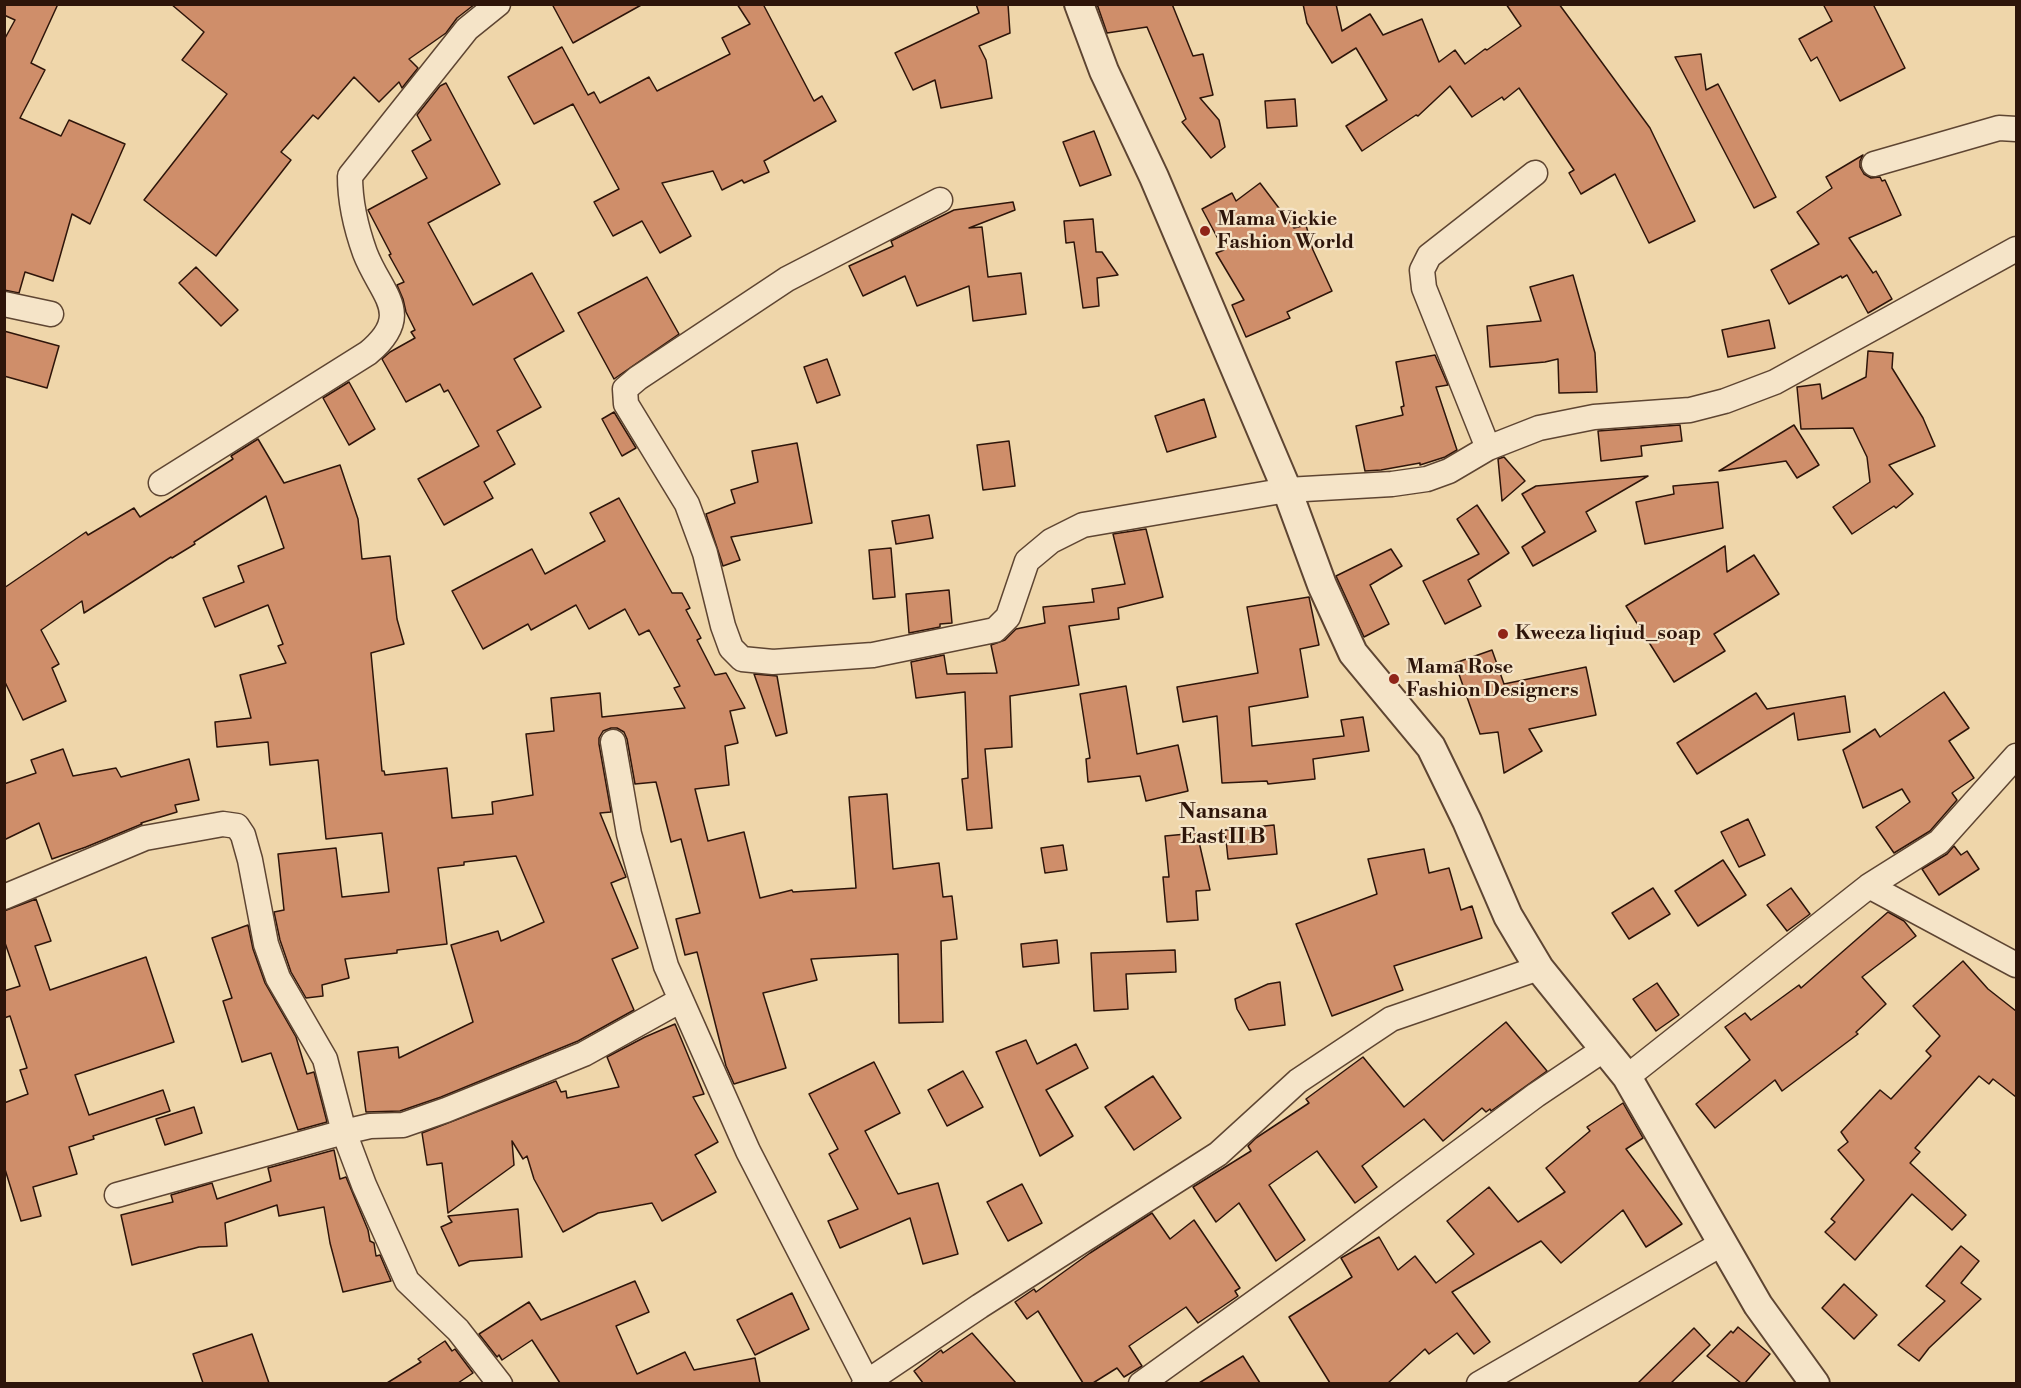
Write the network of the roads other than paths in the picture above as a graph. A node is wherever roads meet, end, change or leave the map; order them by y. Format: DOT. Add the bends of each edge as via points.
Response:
graph roads {
  1 [pos="498,4"];
  2 [pos="1078,4"];
  3 [pos="2016,129"];
  4 [pos="1874,164"];
  5 [pos="1535,173"];
  6 [pos="940,200"];
  7 [pos="2016,249"];
  8 [pos="4,304"];
  9 [pos="51,314"];
  10 [pos="1488,448"];
  11 [pos="161,483"];
  12 [pos="1287,490"];
  13 [pos="613,742"];
  14 [pos="2016,756"];
  15 [pos="1869,886"];
  16 [pos="4,897"];
  17 [pos="2016,965"];
  18 [pos="1539,968"];
  19 [pos="681,1000"];
  20 [pos="1606,1048"];
  21 [pos="1627,1077"];
  22 [pos="344,1132"];
  23 [pos="117,1195"];
  24 [pos="1722,1243"];
  25 [pos="866,1382"];
  26 [pos="500,1383"];
  27 [pos="1141,1383"];
  28 [pos="1479,1383"];
  29 [pos="1815,1383"];
  1 -- 11 [label="street" via="467,30 350,176 350,202 365,254 391,305 390,328 383,340"];
  2 -- 12 [label="street"];
  3 -- 4 [label="street" via="1999,128"];
  5 -- 10 [label="street" via="1429,256 1422,270 1424,288"];
  6 -- 12 [label="street" via="787,279 625,389 626,404 687,504 705,553 723,626 731,648 742,659 773,662 873,654 995,630 1008,617 1027,561 1051,541 1083,525"];
  7 -- 10 [label="street" via="1775,382 1725,401 1690,410 1572,421 1539,428"];
  8 -- 9 [label="street"];
  10 -- 12 [label="street" via="1427,479"];
  12 -- 18 [label="street" via="1353,654 1431,747 1508,916"];
  13 -- 19 [label="street" via="629,834 666,966"];
  14 -- 15 [label="street" via="1939,842"];
  15 -- 17 [label="street"];
  15 -- 21 [label="street"];
  16 -- 22 [label="street" via="144,838 223,824 237,826 250,860 266,944 278,978 325,1059"];
  18 -- 20 [label="street"];
  18 -- 25 [label="street" via="1391,1019 1299,1081 1218,1154"];
  19 -- 22 [label="street" via="584,1054 446,1110 403,1125"];
  19 -- 25 [label="street" via="748,1151"];
  20 -- 21 [label="street"];
  20 -- 27 [label="street"];
  21 -- 24 [label="street"];
  22 -- 23 [label="street"];
  22 -- 26 [label="street" via="407,1281 458,1330"];
  24 -- 28 [label="street"];
  24 -- 29 [label="street" via="1758,1305"];
}
